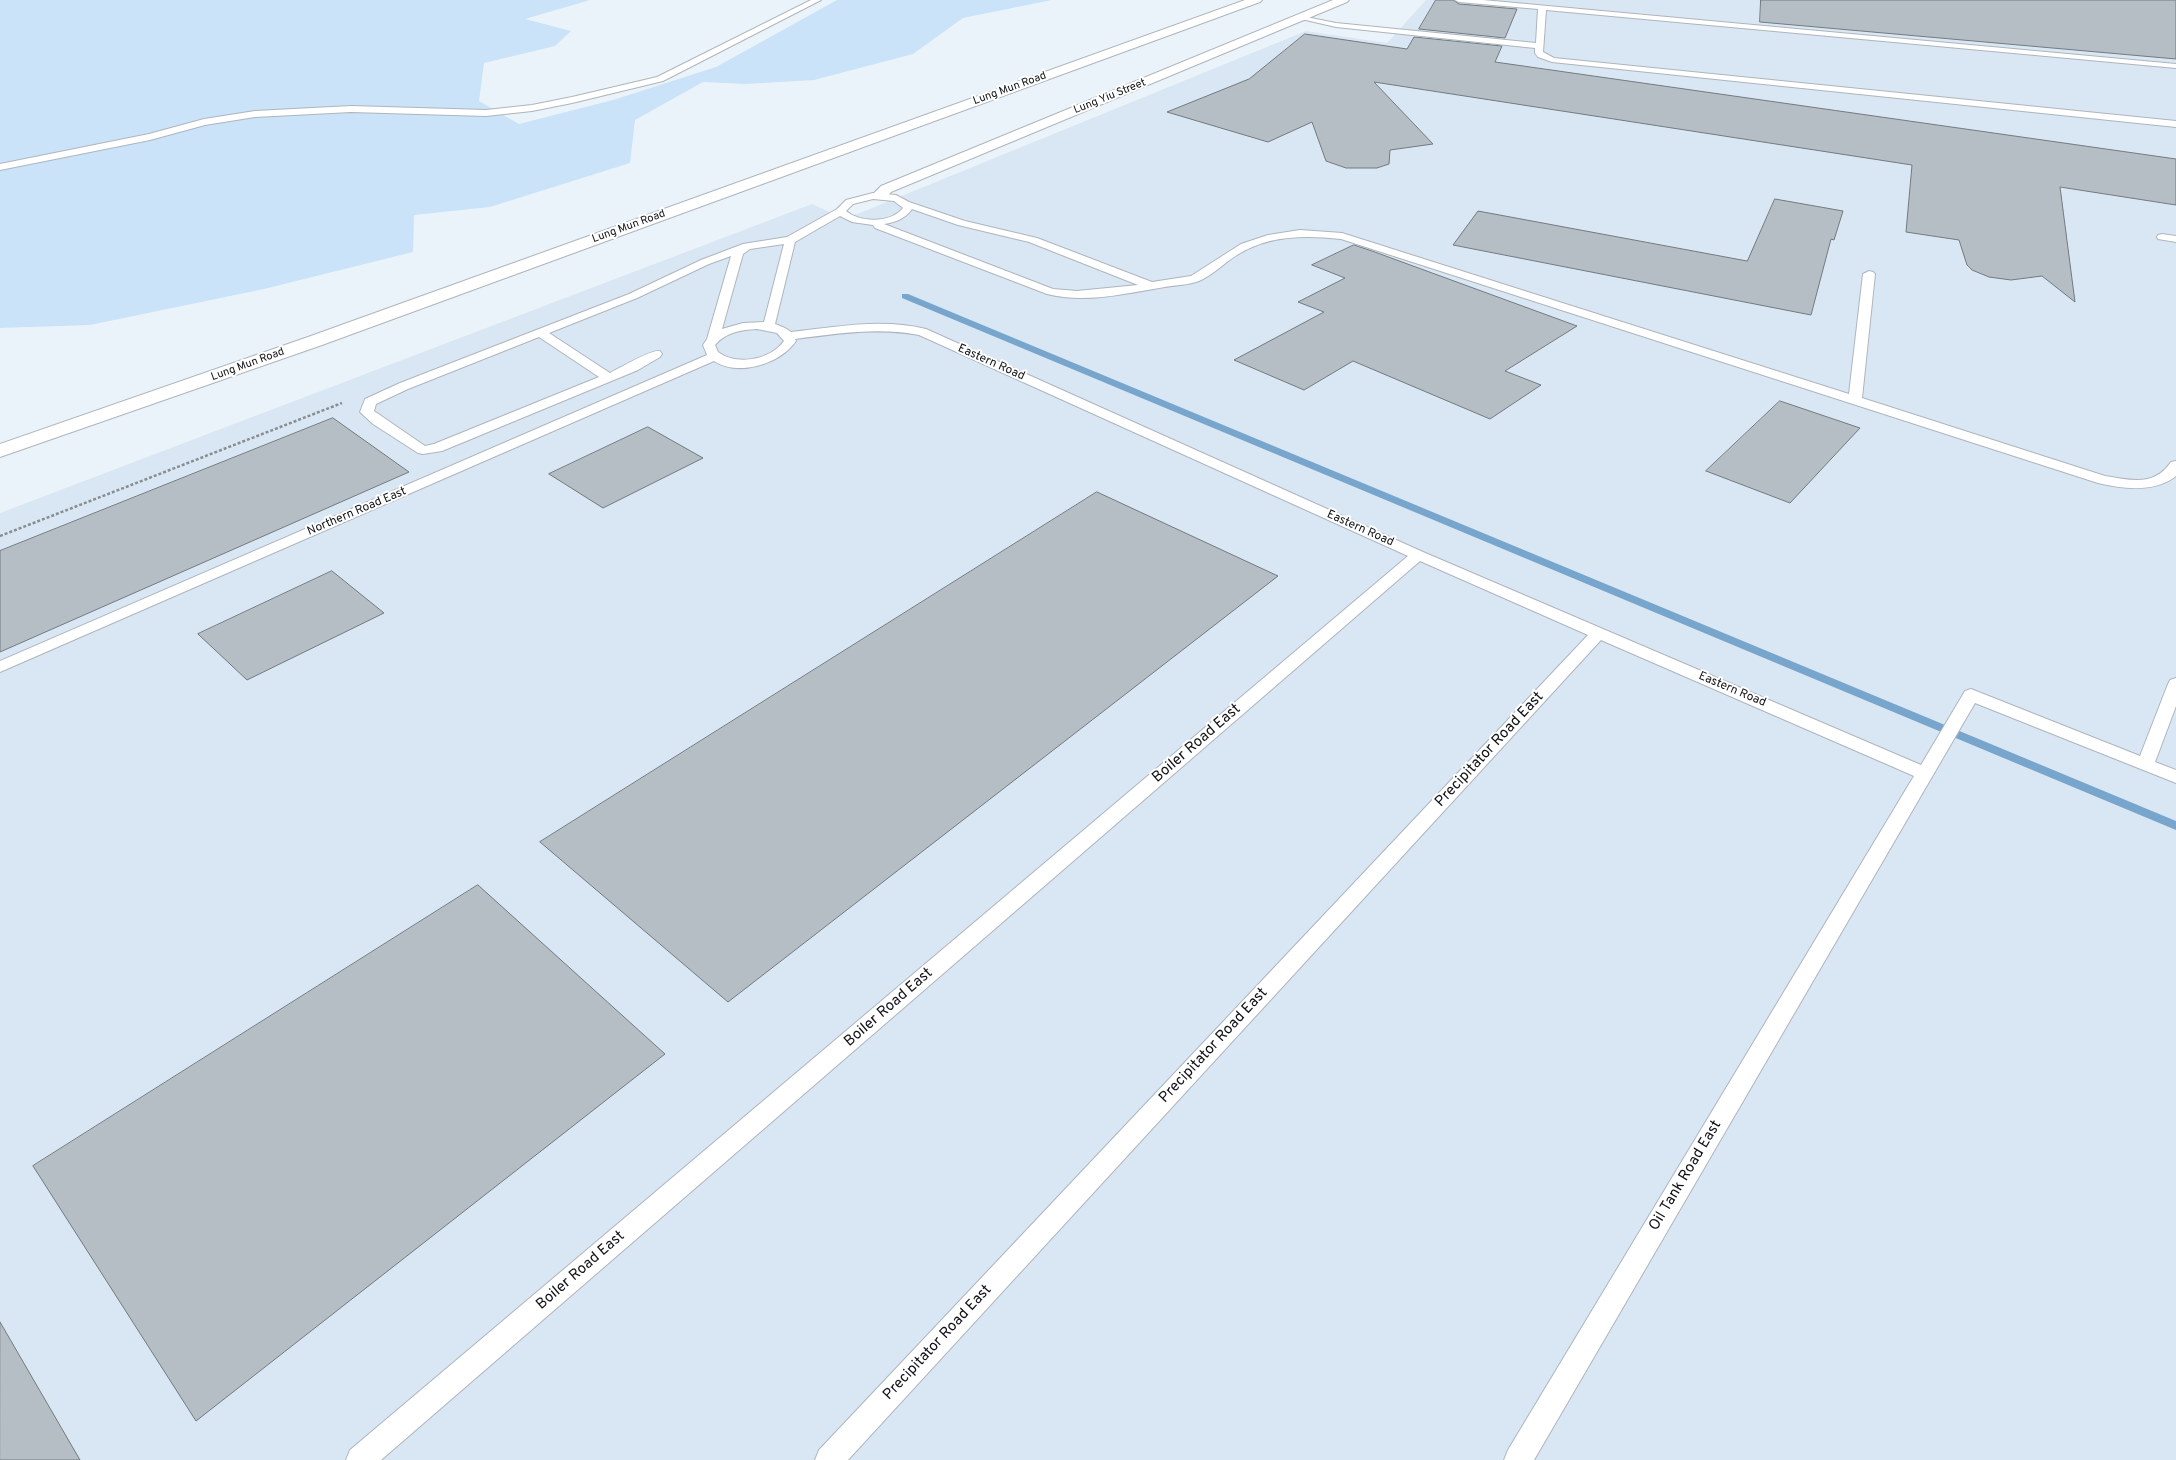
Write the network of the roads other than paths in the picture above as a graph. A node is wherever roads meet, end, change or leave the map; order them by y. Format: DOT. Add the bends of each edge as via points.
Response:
graph roads {
  1 [pos="818,0"];
  2 [pos="1256,0"];
  3 [pos="1343,0"];
  4 [pos="1459,0"];
  5 [pos="1542,9"];
  6 [pos="1302,18"];
  7 [pos="1540,46"];
  8 [pos="2176,66"];
  9 [pos="2176,124"];
  10 [pos="0,167"];
  11 [pos="879,196"];
  12 [pos="906,204"];
  13 [pos="842,211"];
  14 [pos="876,222"];
  15 [pos="2162,236"];
  16 [pos="2176,239"];
  17 [pos="790,240"];
  18 [pos="741,249"];
  19 [pos="1869,274"];
  20 [pos="1150,285"];
  21 [pos="769,326"];
  22 [pos="539,332"];
  23 [pos="788,336"];
  24 [pos="713,339"];
  25 [pos="656,354"];
  26 [pos="714,356"];
  27 [pos="608,377"];
  28 [pos="1855,400"];
  29 [pos="0,451"];
  30 [pos="2176,465"];
  31 [pos="1418,555"];
  32 [pos="1599,633"];
  33 [pos="0,667"];
  34 [pos="2176,684"];
  35 [pos="2144,765"];
  36 [pos="1925,774"];
  37 [pos="2176,777"];
  38 [pos="360,1460"];
  39 [pos="828,1460"];
  40 [pos="1518,1460"];
  1 -- 10 [label="lane" via="660,79 572,100 486,113 351,109 255,114 204,122 150,137"];
  2 -- 29 [label="street, Lung Mun Road" via="315,341"];
  3 -- 6 [label="street, Lung Yiu Street"];
  4 -- 5 [label="lane"];
  5 -- 7 [label="lane"];
  5 -- 8 [label="lane"];
  6 -- 7 [label="lane" via="1336,26"];
  6 -- 11 [label="street, Lung Yiu Street" via="886,189"];
  7 -- 9 [label="lane" via="1540,55 1563,61"];
  11 -- 12 [label="lane"];
  11 -- 13 [label="lane" via="853,200"];
  12 -- 14 [label="lane" via="908,208 901,216"];
  12 -- 20 [label="lane" via="962,223 1033,240"];
  13 -- 14 [label="lane" via="851,220"];
  13 -- 17 [label="lane"];
  14 -- 20 [label="lane" via="879,226 1051,292 1112,292"];
  15 -- 16 [label="lane"];
  17 -- 18 [label="lane"];
  17 -- 21 [label="lane"];
  18 -- 22 [label="lane"];
  18 -- 24 [label="lane"];
  19 -- 28 [label="lane"];
  20 -- 28 [label="lane" via="1194,279 1234,252 1275,237 1301,233 1342,236"];
  21 -- 23 [label="lane" via="784,331"];
  21 -- 24 [label="lane" via="731,329"];
  22 -- 27 [label="lane"];
  22 -- 27 [label="lane" via="431,374 370,402 367,412 423,450 446,444"];
  23 -- 26 [label="lane" via="788,347 766,360 734,362"];
  23 -- 31 [label="lane, Eastern Road" via="875,326 922,332"];
  24 -- 26 [label="lane" via="709,345"];
  25 -- 27 [label="lane"];
  26 -- 33 [label="lane, Northern Road East"];
  28 -- 30 [label="lane" via="2104,480 2142,484 2163,480"];
  31 -- 32 [label="lane, Eastern Road"];
  31 -- 38 [label="lane, Boiler Road East"];
  32 -- 36 [label="lane, Eastern Road"];
  32 -- 39 [label="lane, Precipitator Road East"];
  34 -- 35 [label="lane"];
  35 -- 36 [label="lane" via="1971,695"];
  35 -- 37 [label="lane"];
  36 -- 40 [label="lane, Oil Tank Road East"];
}
